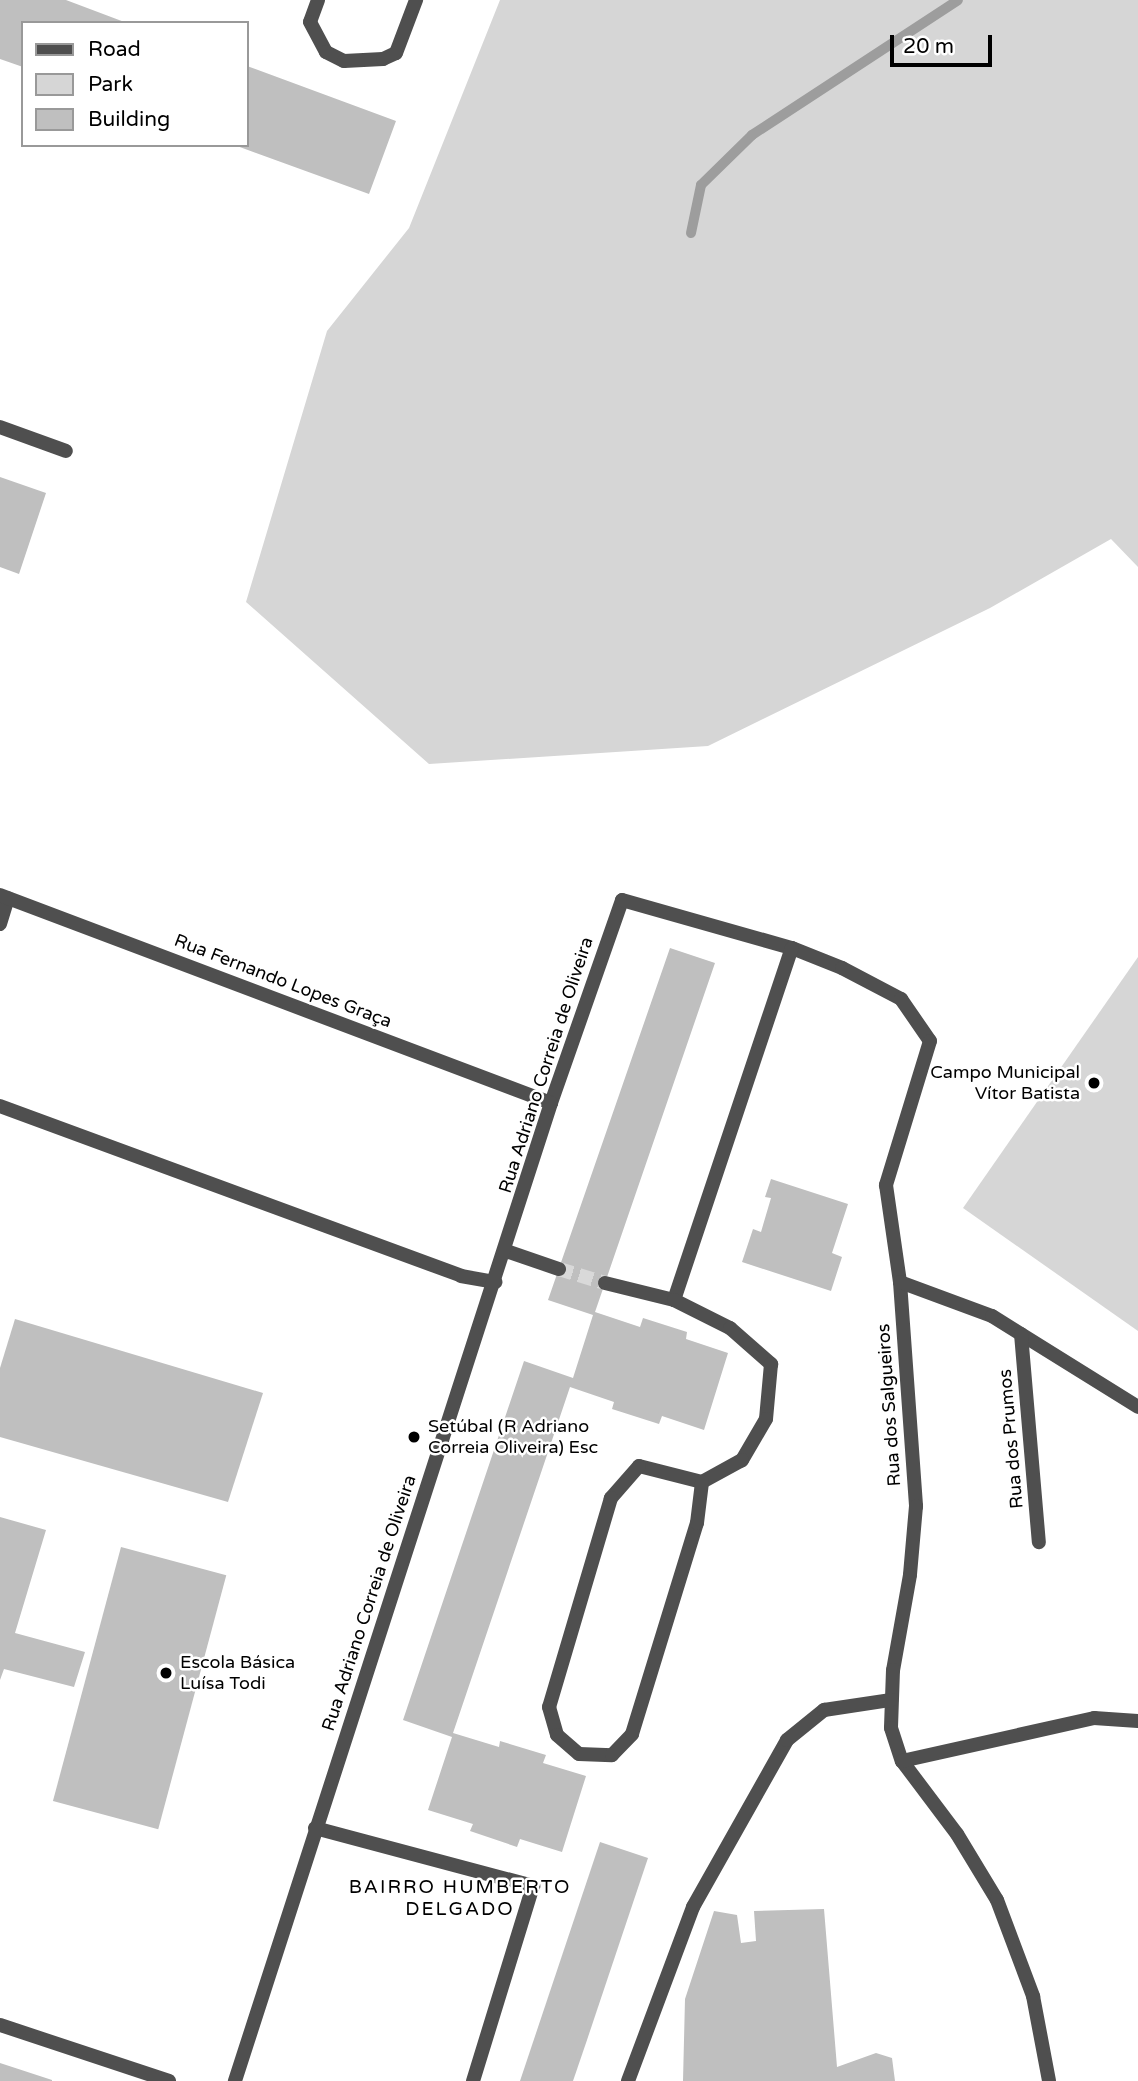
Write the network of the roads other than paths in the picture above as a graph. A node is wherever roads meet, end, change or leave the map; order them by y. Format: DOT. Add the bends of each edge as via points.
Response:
graph roads {
  1 [pos="318,0"];
  2 [pos="416,0"];
  3 [pos="0,427"];
  4 [pos="66,451"];
  5 [pos="4,896"];
  6 [pos="622,900"];
  7 [pos="0,924"];
  8 [pos="792,948"];
  9 [pos="551,1103"];
  10 [pos="0,1106"];
  11 [pos="506,1251"];
  12 [pos="559,1269"];
  13 [pos="495,1282"];
  14 [pos="900,1282"];
  15 [pos="605,1283"];
  16 [pos="674,1300"];
  17 [pos="1021,1334"];
  18 [pos="1138,1407"];
  19 [pos="702,1482"];
  20 [pos="1038,1542"];
  21 [pos="891,1700"];
  22 [pos="1138,1721"];
  23 [pos="902,1761"];
  24 [pos="315,1828"];
  25 [pos="0,2025"];
  26 [pos="169,2081"];
  27 [pos="236,2081"];
  28 [pos="473,2081"];
  29 [pos="628,2081"];
  30 [pos="1049,2081"];
  1 -- 2 [label="street" via="310,22 326,52 344,61 361,61 397,53"];
  3 -- 4 [label="street"];
  5 -- 7 [label="street"];
  5 -- 9 [label="street, Rua Fernando Lopes Graça"];
  6 -- 8 [label="street, Rua dos Salgueiros"];
  6 -- 9 [label="street, Rua Adriano Correia de Oliveira"];
  8 -- 14 [label="street, Rua dos Salgueiros" via="901,999 930,1041 886,1185"];
  8 -- 16 [label="street"];
  9 -- 11 [label="street, Rua Adriano Correia de Oliveira"];
  10 -- 13 [label="street" via="448,1272"];
  11 -- 12 [label="street"];
  11 -- 13 [label="street, Rua Adriano Correia de Oliveira"];
  13 -- 24 [label="street, Rua Adriano Correia de Oliveira"];
  14 -- 17 [label="street" via="992,1316"];
  14 -- 21 [label="street, Rua dos Salgueiros" via="916,1506 911,1575"];
  15 -- 16 [label="street"];
  16 -- 19 [label="street" via="730,1328 771,1364 766,1419 754,1440 742,1460"];
  17 -- 18 [label="street"];
  17 -- 20 [label="street, Rua dos Prumos"];
  19 -- 19 [label="street" via="639,1466 611,1498 549,1707 558,1735 579,1754 612,1755 632,1734 697,1523"];
  21 -- 23 [label="street, Rua dos Salgueiros" via="891,1728"];
  21 -- 29 [label="street" via="824,1710 788,1740 693,1907"];
  22 -- 23 [label="street" via="1094,1718"];
  23 -- 30 [label="street, Rua dos Salgueiros" via="957,1834 997,1900 1033,1996"];
  24 -- 27 [label="street, Rua Adriano Correia de Oliveira"];
  24 -- 28 [label="street" via="533,1886"];
  25 -- 26 [label="street"];
}
